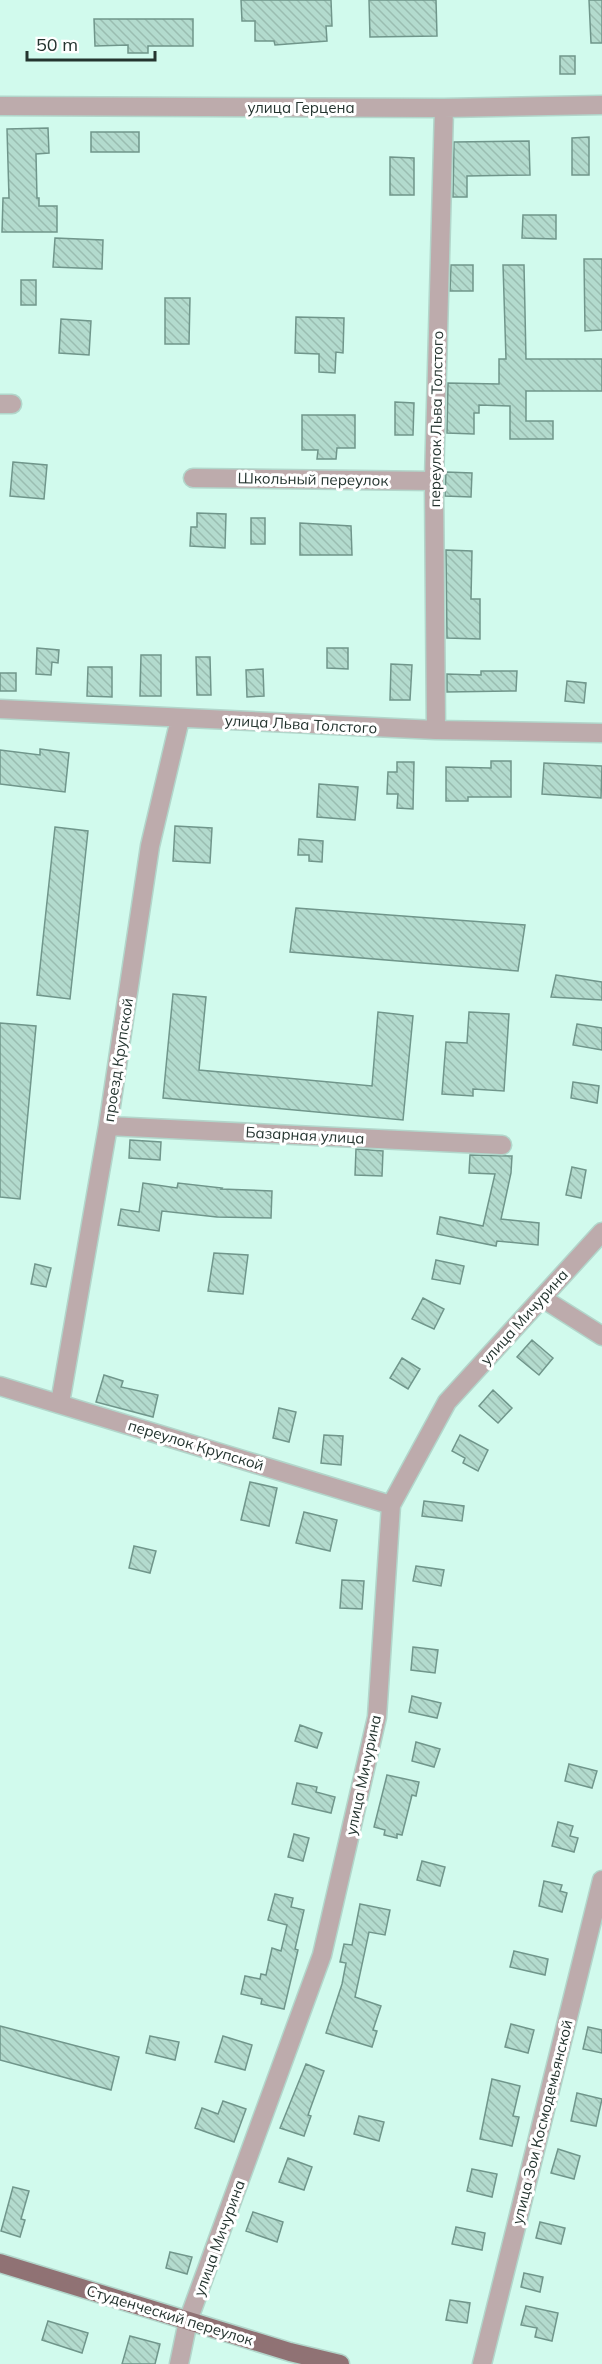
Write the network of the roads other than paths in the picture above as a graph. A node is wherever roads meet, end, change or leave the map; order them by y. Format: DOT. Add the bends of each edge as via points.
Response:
graph roads {
  1 [pos="602,105"];
  2 [pos="0,106"];
  3 [pos="444,108"];
  4 [pos="193,478"];
  5 [pos="434,482"];
  6 [pos="0,709"];
  7 [pos="180,718"];
  8 [pos="436,730"];
  9 [pos="602,733"];
  10 [pos="108,1126"];
  11 [pos="502,1144"];
  12 [pos="602,1232"];
  13 [pos="542,1298"];
  14 [pos="602,1336"];
  15 [pos="0,1386"];
  16 [pos="60,1403"];
  17 [pos="391,1504"];
  18 [pos="602,1880"];
  19 [pos="0,2263"];
  20 [pos="188,2321"];
  21 [pos="179,2364"];
  22 [pos="340,2364"];
  23 [pos="482,2364"];
  1 -- 3 [label="street, улица Герцена"];
  2 -- 3 [label="street, улица Герцена"];
  3 -- 5 [label="street, переулок Льва Толстого"];
  4 -- 5 [label="street, Школьный переулок"];
  5 -- 8 [label="street, переулок Льва Толстого"];
  6 -- 7 [label="street, улица Льва Толстого"];
  7 -- 8 [label="street, улица Льва Толстого"];
  7 -- 10 [label="street, проезд Крупской" via="150,846"];
  8 -- 9 [label="street, улица Льва Толстого"];
  10 -- 11 [label="street, Базарная улица"];
  10 -- 16 [label="street, проезд Крупской"];
  12 -- 13 [label="street, улица Мичурина"];
  13 -- 14 [label="street"];
  13 -- 17 [label="street, улица Мичурина" via="447,1402"];
  15 -- 16 [label="street, переулок Крупской"];
  16 -- 17 [label="street, переулок Крупской"];
  17 -- 20 [label="street, улица Мичурина" via="377,1718 322,1955"];
  18 -- 23 [label="street, улица Зои Космодемьянской"];
  19 -- 20 [label="main road, Студенческий переулок"];
  20 -- 21 [label="street, улица Мичурина"];
  20 -- 22 [label="main road, Студенческий переулок"];
}
